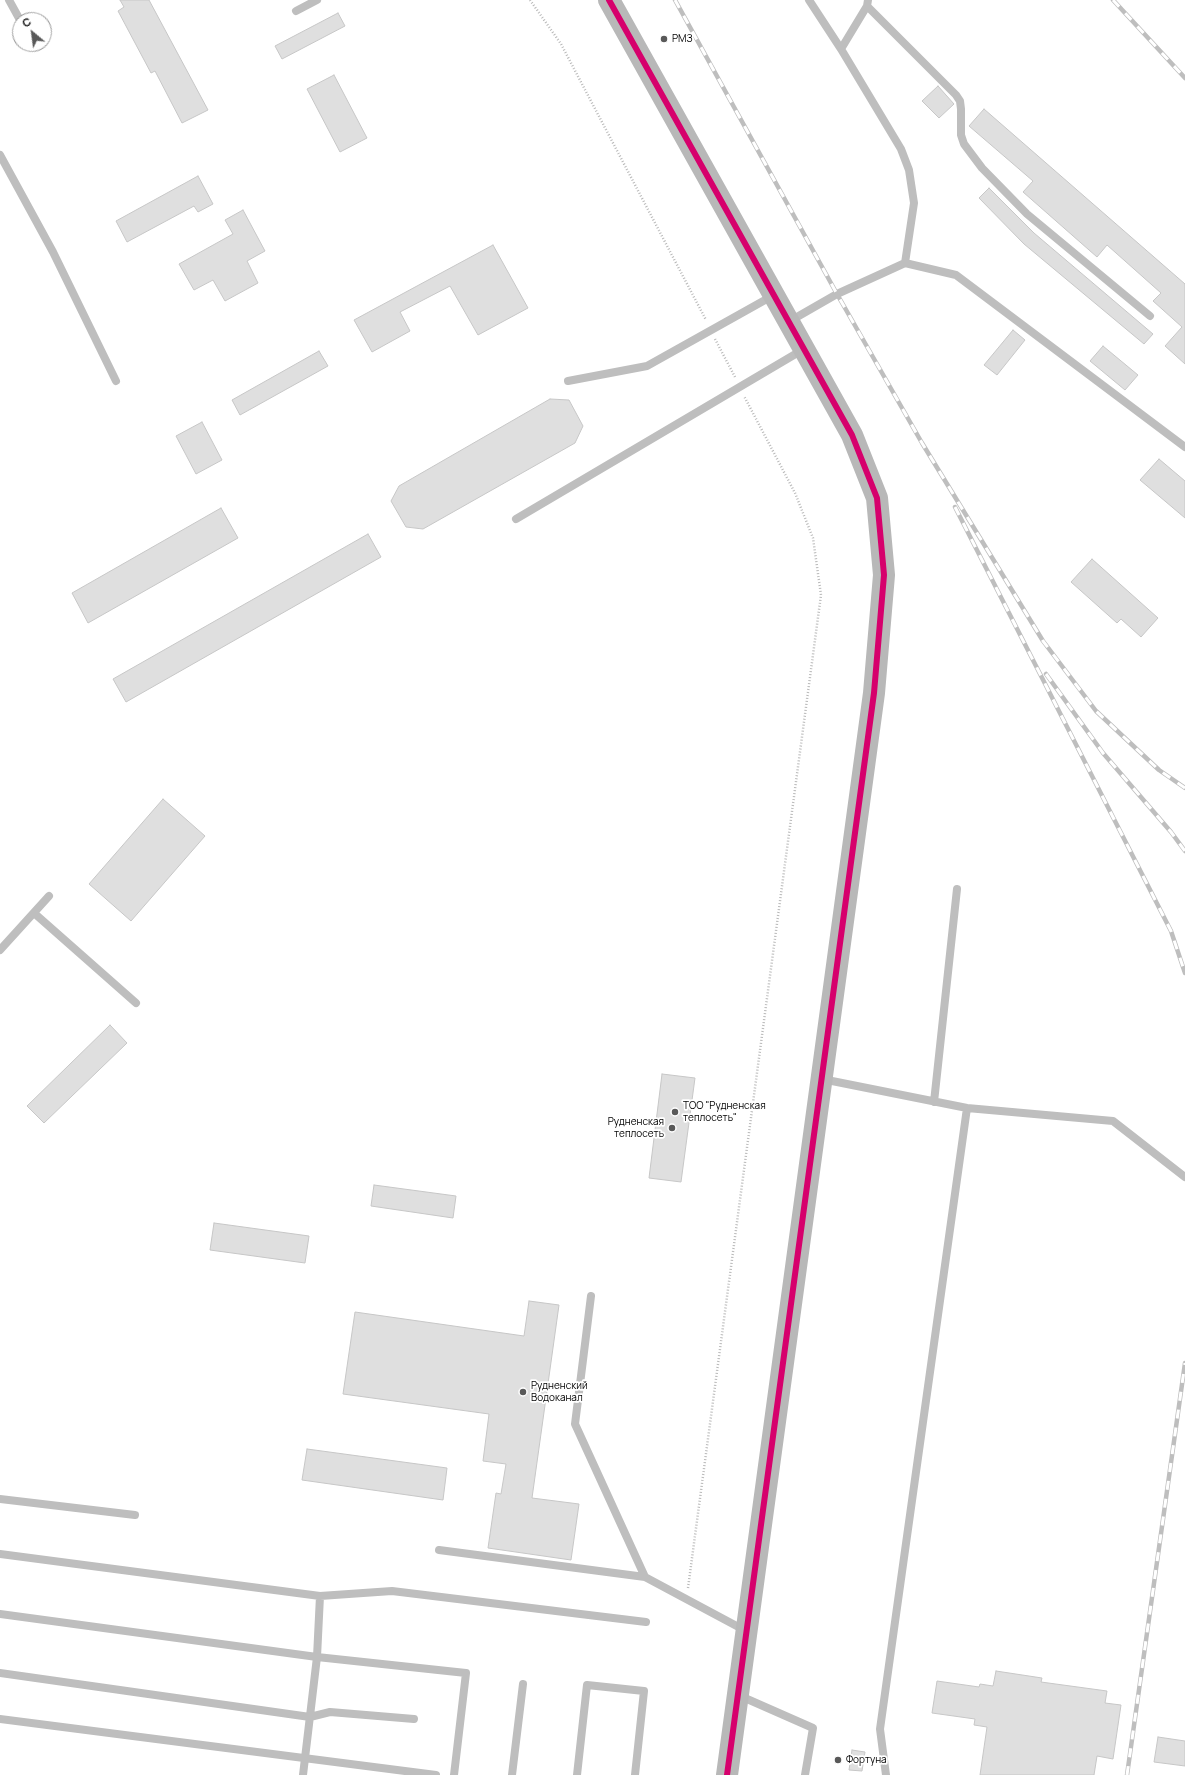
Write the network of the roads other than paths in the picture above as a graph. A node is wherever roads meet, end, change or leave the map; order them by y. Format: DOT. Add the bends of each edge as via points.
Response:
graph roads {
  1 [pos="9,0"];
  2 [pos="317,0"];
  3 [pos="609,0"];
  4 [pos="809,0"];
  5 [pos="867,3"];
  6 [pos="296,11"];
  7 [pos="16,12"];
  8 [pos="841,49"];
  9 [pos="0,155"];
  10 [pos="906,263"];
  11 [pos="775,295"];
  12 [pos="1150,316"];
  13 [pos="789,322"];
  14 [pos="804,348"];
  15 [pos="116,381"];
  16 [pos="568,381"];
  17 [pos="1185,447"];
  18 [pos="516,519"];
  19 [pos="957,889"];
  20 [pos="49,896"];
  21 [pos="34,913"];
  22 [pos="0,950"];
  23 [pos="136,1003"];
  24 [pos="822,1079"];
  25 [pos="934,1102"];
  26 [pos="966,1108"];
  27 [pos="1185,1177"];
  28 [pos="591,1296"];
  29 [pos="0,1499"];
  30 [pos="135,1515"];
  31 [pos="439,1550"];
  32 [pos="0,1554"];
  33 [pos="645,1577"];
  34 [pos="320,1596"];
  35 [pos="0,1614"];
  36 [pos="646,1622"];
  37 [pos="746,1631"];
  38 [pos="316,1657"];
  39 [pos="0,1673"];
  40 [pos="523,1684"];
  41 [pos="738,1695"];
  42 [pos="310,1717"];
  43 [pos="0,1719"];
  44 [pos="414,1719"];
  45 [pos="305,1759"];
  46 [pos="303,1775"];
  47 [pos="436,1775"];
  48 [pos="454,1775"];
  49 [pos="512,1775"];
  50 [pos="577,1775"];
  51 [pos="635,1775"];
  52 [pos="727,1775"];
  53 [pos="805,1775"];
  54 [pos="886,1775"];
  1 -- 7 [label="lane"];
  2 -- 6 [label="lane"];
  3 -- 11 [label="street"];
  4 -- 8 [label="lane"];
  5 -- 8 [label="lane"];
  5 -- 12 [label="lane" via="956,95 960,101 961,135 964,144 982,168 1027,214"];
  8 -- 10 [label="lane" via="902,149 909,170 914,203"];
  9 -- 15 [label="lane" via="53,252"];
  10 -- 13 [label="lane" via="837,294"];
  10 -- 17 [label="lane" via="956,276"];
  11 -- 13 [label="street"];
  11 -- 16 [label="lane" via="647,366"];
  13 -- 14 [label="street"];
  14 -- 18 [label="lane"];
  14 -- 24 [label="street" via="852,435 876,498 884,574 874,693"];
  19 -- 25 [label="lane"];
  20 -- 21 [label="lane"];
  21 -- 22 [label="lane"];
  21 -- 23 [label="lane"];
  24 -- 25 [label="lane"];
  24 -- 37 [label="street"];
  25 -- 26 [label="lane"];
  26 -- 27 [label="lane" via="1113,1121"];
  26 -- 54 [label="lane" via="880,1729"];
  28 -- 33 [label="lane" via="575,1424"];
  29 -- 30 [label="lane"];
  31 -- 33 [label="lane"];
  32 -- 34 [label="lane"];
  33 -- 37 [label="lane"];
  34 -- 36 [label="lane" via="392,1591"];
  34 -- 38 [label="lane"];
  35 -- 38 [label="lane"];
  37 -- 41 [label="street"];
  38 -- 42 [label="lane"];
  38 -- 48 [label="lane" via="466,1673"];
  39 -- 42 [label="lane"];
  40 -- 49 [label="lane"];
  41 -- 52 [label="street"];
  41 -- 53 [label="lane" via="813,1728"];
  42 -- 44 [label="lane" via="330,1712"];
  42 -- 45 [label="lane"];
  43 -- 45 [label="lane"];
  45 -- 46 [label="lane"];
  45 -- 47 [label="lane"];
  50 -- 51 [label="lane" via="587,1685 644,1692"];
}
